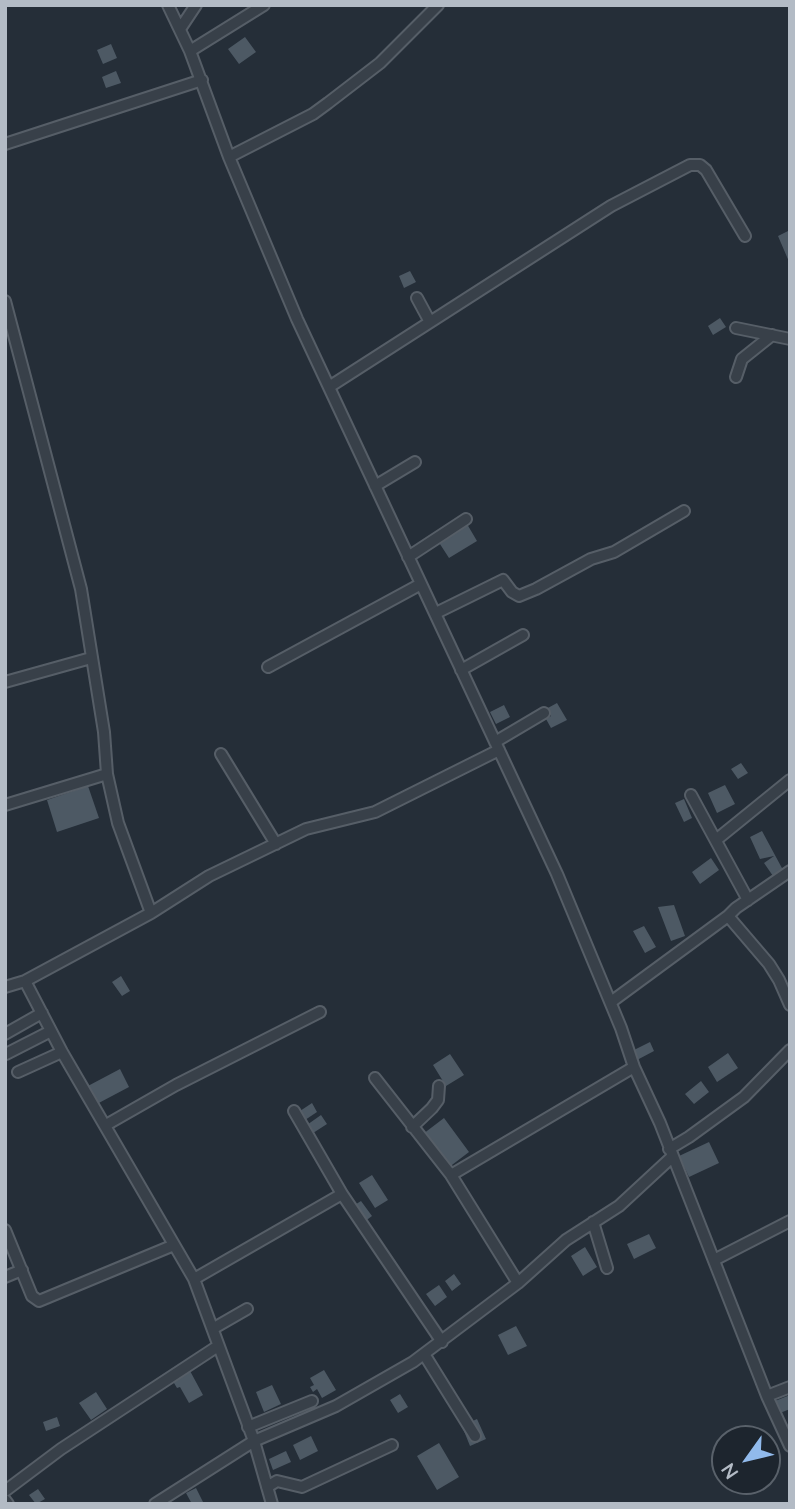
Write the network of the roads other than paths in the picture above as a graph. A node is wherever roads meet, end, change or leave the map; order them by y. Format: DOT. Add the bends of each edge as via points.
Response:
graph roads {
  1 [pos="168,5"];
  2 [pos="196,5"];
  3 [pos="264,5"];
  4 [pos="438,5"];
  5 [pos="180,29"];
  6 [pos="190,51"];
  7 [pos="202,80"];
  8 [pos="5,144"];
  9 [pos="229,157"];
  10 [pos="745,236"];
  11 [pos="416,299"];
  12 [pos="5,301"];
  13 [pos="430,322"];
  14 [pos="736,328"];
  15 [pos="772,335"];
  16 [pos="790,339"];
  17 [pos="736,377"];
  18 [pos="329,387"];
  19 [pos="415,462"];
  20 [pos="374,486"];
  21 [pos="684,510"];
  22 [pos="467,519"];
  23 [pos="408,557"];
  24 [pos="421,584"];
  25 [pos="436,613"];
  26 [pos="523,635"];
  27 [pos="91,659"];
  28 [pos="268,667"];
  29 [pos="461,670"];
  30 [pos="5,682"];
  31 [pos="544,713"];
  32 [pos="497,746"];
  33 [pos="220,754"];
  34 [pos="107,774"];
  35 [pos="790,780"];
  36 [pos="691,794"];
  37 [pos="5,804"];
  38 [pos="716,840"];
  39 [pos="276,844"];
  40 [pos="790,871"];
  41 [pos="748,900"];
  42 [pos="151,913"];
  43 [pos="728,916"];
  44 [pos="25,981"];
  45 [pos="5,987"];
  46 [pos="611,1002"];
  47 [pos="790,1005"];
  48 [pos="320,1012"];
  49 [pos="42,1013"];
  50 [pos="51,1031"];
  51 [pos="5,1034"];
  52 [pos="790,1050"];
  53 [pos="62,1052"];
  54 [pos="6,1054"];
  55 [pos="634,1067"];
  56 [pos="18,1072"];
  57 [pos="375,1078"];
  58 [pos="439,1086"];
  59 [pos="294,1111"];
  60 [pos="106,1125"];
  61 [pos="412,1126"];
  62 [pos="671,1153"];
  63 [pos="451,1175"];
  64 [pos="342,1194"];
  65 [pos="790,1221"];
  66 [pos="593,1222"];
  67 [pos="5,1230"];
  68 [pos="174,1245"];
  69 [pos="714,1260"];
  70 [pos="607,1268"];
  71 [pos="22,1270"];
  72 [pos="5,1278"];
  73 [pos="194,1279"];
  74 [pos="518,1283"];
  75 [pos="247,1310"];
  76 [pos="214,1328"];
  77 [pos="442,1342"];
  78 [pos="218,1346"];
  79 [pos="424,1354"];
  80 [pos="790,1387"];
  81 [pos="767,1396"];
  82 [pos="312,1401"];
  83 [pos="248,1427"];
  84 [pos="475,1436"];
  85 [pos="254,1441"];
  86 [pos="392,1444"];
  87 [pos="790,1446"];
  88 [pos="267,1487"];
  89 [pos="5,1491"];
  90 [pos="155,1504"];
  91 [pos="272,1504"];
  1 -- 5 [label="street"];
  2 -- 5 [label="street"];
  3 -- 6 [label="street"];
  4 -- 9 [label="street" via="355,84 313,114"];
  5 -- 6 [label="street"];
  6 -- 7 [label="street"];
  7 -- 8 [label="street"];
  7 -- 9 [label="street"];
  9 -- 18 [label="street"];
  10 -- 13 [label="street" via="706,170 690,165 628,195"];
  11 -- 13 [label="street"];
  12 -- 27 [label="street" via="81,589"];
  13 -- 18 [label="street"];
  14 -- 15 [label="street"];
  15 -- 16 [label="street"];
  15 -- 17 [label="street" via="742,359"];
  18 -- 20 [label="street"];
  19 -- 20 [label="street"];
  20 -- 23 [label="street"];
  21 -- 25 [label="street" via="614,552 591,559 536,589 519,596 503,580"];
  22 -- 23 [label="street"];
  23 -- 24 [label="street"];
  24 -- 25 [label="street"];
  24 -- 28 [label="street"];
  25 -- 29 [label="street"];
  26 -- 29 [label="street"];
  27 -- 30 [label="street"];
  27 -- 34 [label="street"];
  29 -- 32 [label="street"];
  31 -- 32 [label="street"];
  32 -- 39 [label="street" via="375,812 306,830"];
  32 -- 46 [label="street"];
  33 -- 39 [label="street"];
  34 -- 37 [label="street"];
  34 -- 42 [label="street" via="118,823"];
  35 -- 38 [label="street"];
  36 -- 38 [label="street"];
  38 -- 41 [label="street"];
  39 -- 42 [label="street" via="209,876"];
  40 -- 41 [label="street"];
  41 -- 43 [label="street"];
  42 -- 44 [label="street"];
  43 -- 46 [label="street"];
  43 -- 47 [label="street" via="769,964"];
  44 -- 45 [label="street"];
  44 -- 49 [label="street"];
  46 -- 55 [label="street"];
  48 -- 60 [label="street"];
  49 -- 50 [label="street"];
  49 -- 51 [label="street"];
  50 -- 53 [label="street"];
  50 -- 54 [label="street"];
  52 -- 62 [label="street" via="744,1097"];
  53 -- 56 [label="street"];
  53 -- 60 [label="street"];
  55 -- 62 [label="street"];
  55 -- 63 [label="street"];
  57 -- 61 [label="street"];
  58 -- 61 [label="street" via="438,1100"];
  59 -- 64 [label="street"];
  60 -- 68 [label="street"];
  61 -- 63 [label="street"];
  62 -- 66 [label="street" via="619,1206"];
  62 -- 69 [label="street"];
  63 -- 74 [label="street"];
  64 -- 73 [label="street"];
  64 -- 77 [label="street"];
  65 -- 69 [label="street"];
  66 -- 70 [label="street"];
  66 -- 74 [label="street"];
  67 -- 71 [label="street"];
  68 -- 71 [label="street" via="39,1301 32,1296"];
  68 -- 73 [label="street"];
  69 -- 81 [label="street"];
  71 -- 72 [label="street"];
  73 -- 76 [label="street"];
  74 -- 77 [label="street"];
  75 -- 76 [label="street"];
  76 -- 78 [label="street"];
  77 -- 79 [label="street"];
  78 -- 83 [label="street"];
  78 -- 89 [label="street"];
  79 -- 84 [label="street"];
  79 -- 85 [label="street" via="336,1406"];
  80 -- 81 [label="street"];
  81 -- 87 [label="street"];
  82 -- 83 [label="street"];
  83 -- 85 [label="street"];
  85 -- 88 [label="street"];
  85 -- 90 [label="street"];
  86 -- 88 [label="street" via="302,1487 277,1481"];
  88 -- 91 [label="street"];
}
